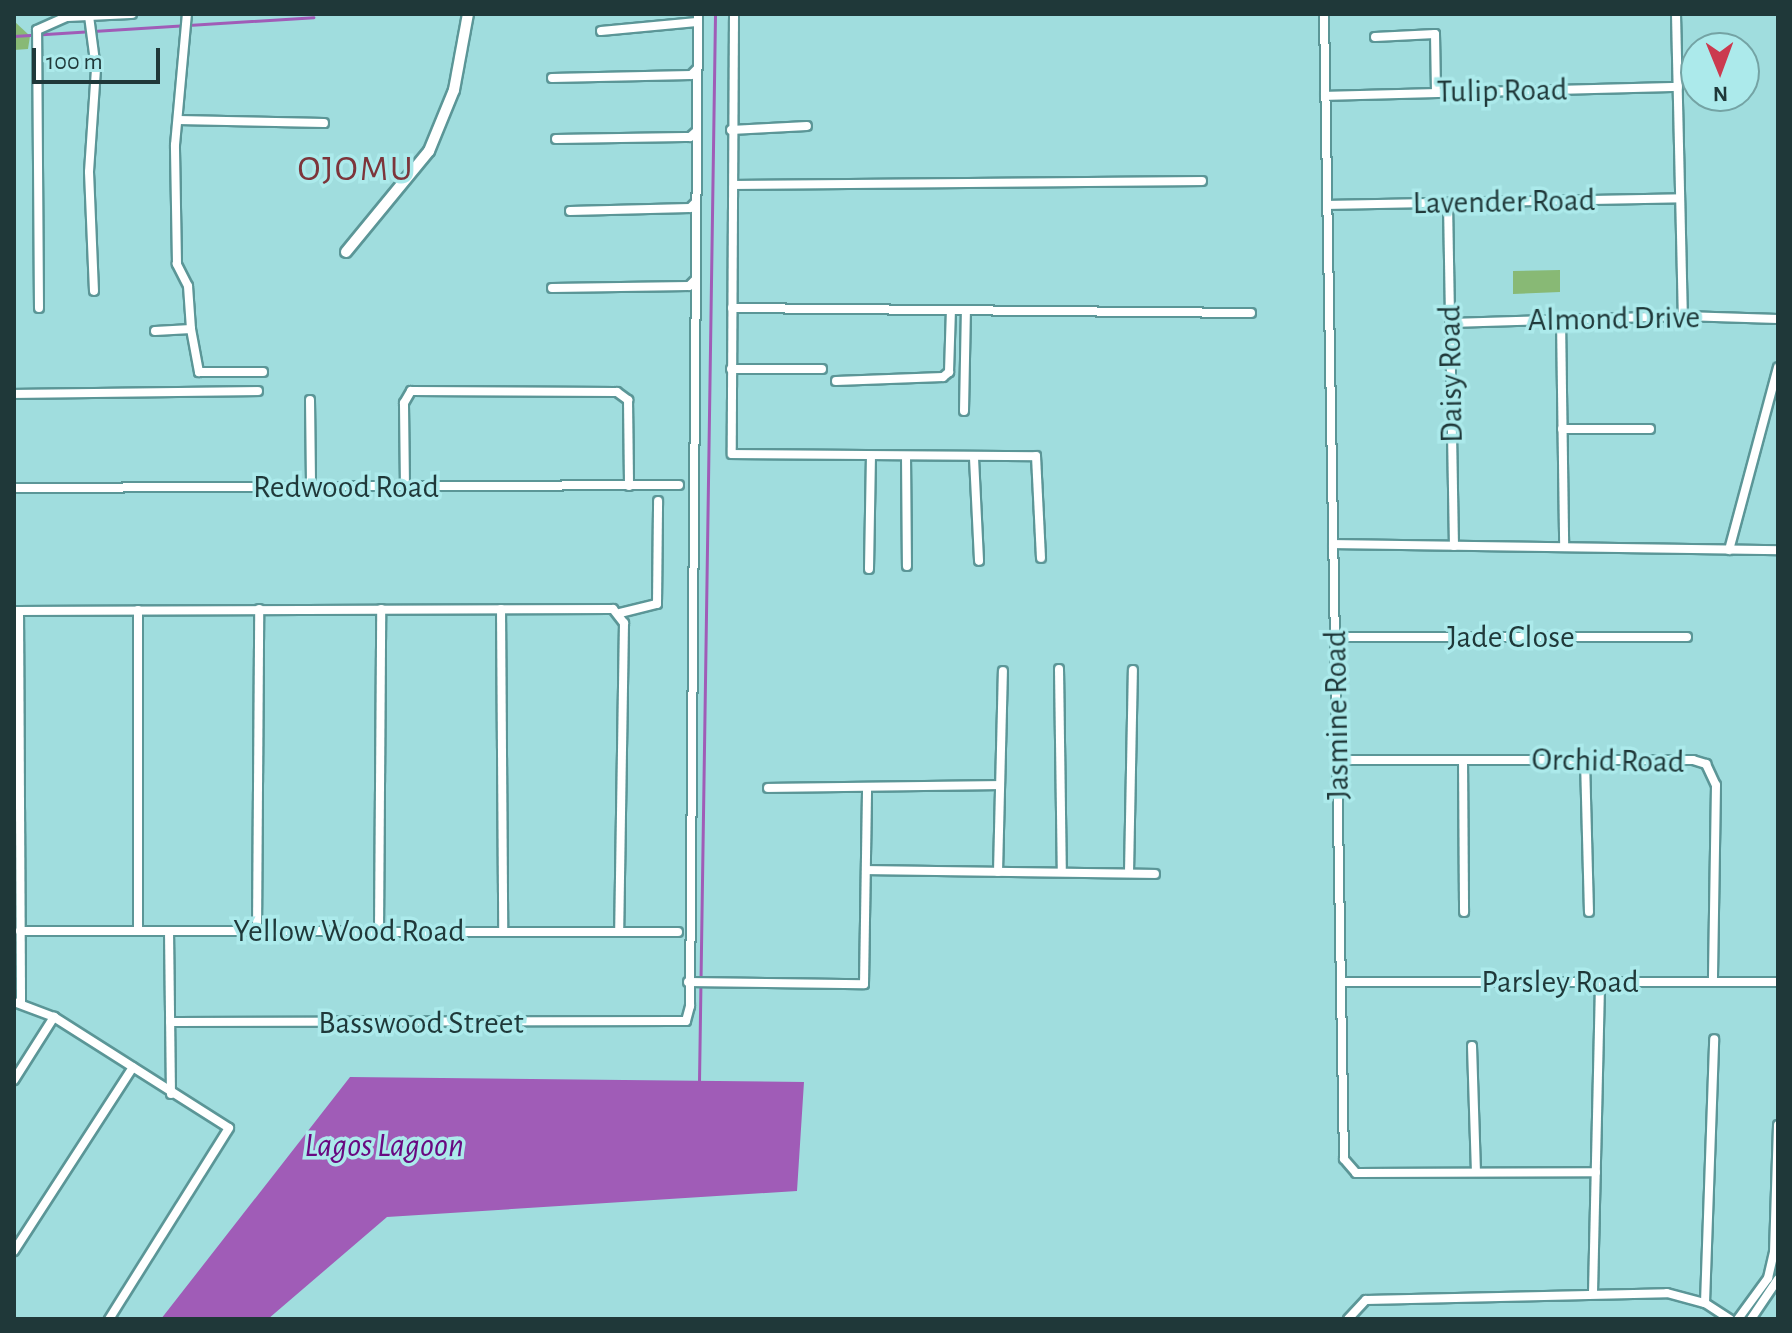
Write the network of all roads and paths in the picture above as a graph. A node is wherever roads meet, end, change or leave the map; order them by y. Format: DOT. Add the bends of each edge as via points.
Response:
graph roads {
  1 [pos="132,14"];
  2 [pos="187,14"];
  3 [pos="468,14"];
  4 [pos="734,14"];
  5 [pos="1324,14"];
  6 [pos="1676,14"];
  7 [pos="698,18"];
  8 [pos="91,26"];
  9 [pos="601,31"];
  10 [pos="1375,37"];
  11 [pos="697,69"];
  12 [pos="552,78"];
  13 [pos="1678,87"];
  14 [pos="1436,93"];
  15 [pos="1325,96"];
  16 [pos="178,120"];
  17 [pos="324,123"];
  18 [pos="807,126"];
  19 [pos="731,130"];
  20 [pos="697,131"];
  21 [pos="556,139"];
  22 [pos="1202,181"];
  23 [pos="734,185"];
  24 [pos="1680,198"];
  25 [pos="696,202"];
  26 [pos="1448,203"];
  27 [pos="1328,205"];
  28 [pos="570,211"];
  29 [pos="346,252"];
  30 [pos="695,280"];
  31 [pos="552,288"];
  32 [pos="94,291"];
  33 [pos="39,308"];
  34 [pos="732,308"];
  35 [pos="951,310"];
  36 [pos="966,310"];
  37 [pos="1251,313"];
  38 [pos="1683,316"];
  39 [pos="1561,319"];
  40 [pos="1778,319"];
  41 [pos="1450,323"];
  42 [pos="191,329"];
  43 [pos="155,331"];
  44 [pos="1778,367"];
  45 [pos="731,369"];
  46 [pos="822,369"];
  47 [pos="263,372"];
  48 [pos="836,381"];
  49 [pos="258,391"];
  50 [pos="14,394"];
  51 [pos="310,400"];
  52 [pos="964,411"];
  53 [pos="1562,429"];
  54 [pos="1650,429"];
  55 [pos="871,456"];
  56 [pos="906,456"];
  57 [pos="974,458"];
  58 [pos="679,485"];
  59 [pos="629,486"];
  60 [pos="405,487"];
  61 [pos="14,488"];
  62 [pos="311,488"];
  63 [pos="658,501"];
  64 [pos="1333,544"];
  65 [pos="1454,546"];
  66 [pos="1564,547"];
  67 [pos="1729,550"];
  68 [pos="1778,550"];
  69 [pos="1041,558"];
  70 [pos="979,561"];
  71 [pos="907,566"];
  72 [pos="869,569"];
  73 [pos="259,609"];
  74 [pos="381,609"];
  75 [pos="501,609"];
  76 [pos="138,610"];
  77 [pos="17,611"];
  78 [pos="617,611"];
  79 [pos="1335,637"];
  80 [pos="1687,637"];
  81 [pos="1059,669"];
  82 [pos="1133,670"];
  83 [pos="1003,671"];
  84 [pos="1338,760"];
  85 [pos="1463,760"];
  86 [pos="1585,760"];
  87 [pos="1000,785"];
  88 [pos="768,788"];
  89 [pos="867,788"];
  90 [pos="866,870"];
  91 [pos="998,872"];
  92 [pos="1062,872"];
  93 [pos="1129,873"];
  94 [pos="1155,874"];
  95 [pos="1464,912"];
  96 [pos="1589,912"];
  97 [pos="20,931"];
  98 [pos="138,931"];
  99 [pos="169,931"];
  100 [pos="257,931"];
  101 [pos="379,931"];
  102 [pos="503,931"];
  103 [pos="619,931"];
  104 [pos="678,932"];
  105 [pos="691,982"];
  106 [pos="1341,982"];
  107 [pos="1600,982"];
  108 [pos="1713,982"];
  109 [pos="1778,982"];
  110 [pos="17,1002"];
  111 [pos="54,1017"];
  112 [pos="170,1022"];
  113 [pos="1714,1039"];
  114 [pos="1472,1046"];
  115 [pos="133,1067"];
  116 [pos="14,1080"];
  117 [pos="171,1094"];
  118 [pos="1778,1125"];
  119 [pos="1476,1172"];
  120 [pos="1596,1172"];
  121 [pos="14,1251"];
  122 [pos="1778,1279"];
  123 [pos="1593,1293"];
  124 [pos="1705,1303"];
  125 [pos="109,1319"];
  126 [pos="1348,1319"];
  127 [pos="1730,1319"];
  128 [pos="1738,1319"];
  129 [pos="1751,1319"];
  1 -- 8 [label="street"];
  2 -- 16 [label="street"];
  3 -- 29 [label="street" via="454,90 429,151"];
  4 -- 19 [label="street"];
  5 -- 15 [label="street, Jasmine Road"];
  6 -- 13 [label="street"];
  7 -- 9 [label="street"];
  7 -- 11 [label="street"];
  8 -- 32 [label="street" via="96,69 90,214"];
  8 -- 33 [label="street" via="49,21 37,35"];
  10 -- 14 [label="street" via="1435,34"];
  11 -- 12 [label="street" via="691,75"];
  11 -- 20 [label="street"];
  13 -- 14 [label="street, Tulip Road"];
  13 -- 24 [label="street"];
  14 -- 15 [label="street, Tulip Road"];
  15 -- 27 [label="street, Jasmine Road"];
  16 -- 17 [label="street"];
  16 -- 42 [label="street" via="177,264 188,286"];
  18 -- 19 [label="street"];
  19 -- 23 [label="street"];
  20 -- 21 [label="street" via="690,137"];
  20 -- 25 [label="street"];
  22 -- 23 [label="street"];
  23 -- 34 [label="street"];
  24 -- 26 [label="street, Lavender Road"];
  24 -- 38 [label="street"];
  25 -- 28 [label="street" via="690,208"];
  25 -- 30 [label="street"];
  26 -- 27 [label="street, Lavender Road"];
  26 -- 41 [label="street, Daisy Road"];
  27 -- 64 [label="street, Jasmine Road"];
  30 -- 31 [label="street" via="689,286"];
  30 -- 105 [label="street"];
  34 -- 35 [label="street"];
  34 -- 45 [label="street"];
  35 -- 36 [label="street"];
  35 -- 48 [label="street" via="949,372 943,377"];
  36 -- 37 [label="street"];
  36 -- 52 [label="street"];
  38 -- 39 [label="street, Almond Drive"];
  38 -- 40 [label="street, Almond Drive"];
  39 -- 41 [label="street, Almond Drive"];
  39 -- 53 [label="street"];
  41 -- 65 [label="street, Daisy Road"];
  42 -- 43 [label="street"];
  42 -- 47 [label="street" via="199,372"];
  44 -- 67 [label="street"];
  45 -- 46 [label="street"];
  45 -- 55 [label="street" via="732,454"];
  49 -- 50 [label="street"];
  51 -- 62 [label="street"];
  53 -- 54 [label="street"];
  53 -- 66 [label="street"];
  55 -- 56 [label="street"];
  55 -- 72 [label="street"];
  56 -- 57 [label="street"];
  56 -- 71 [label="street"];
  57 -- 69 [label="street" via="1036,456"];
  57 -- 70 [label="street"];
  58 -- 59 [label="street, Redwood Road"];
  59 -- 60 [label="street, Redwood Road"];
  59 -- 60 [label="street" via="628,400 617,392 411,391 404,403"];
  60 -- 62 [label="street, Redwood Road"];
  61 -- 62 [label="street, Redwood Road"];
  63 -- 78 [label="street" via="657,604"];
  64 -- 65 [label="street"];
  64 -- 79 [label="street, Jasmine Road"];
  65 -- 66 [label="street"];
  66 -- 67 [label="street"];
  67 -- 68 [label="street"];
  73 -- 74 [label="street"];
  73 -- 76 [label="street"];
  73 -- 100 [label="street"];
  74 -- 75 [label="street"];
  74 -- 101 [label="street"];
  75 -- 78 [label="street"];
  75 -- 102 [label="street"];
  76 -- 77 [label="street"];
  76 -- 98 [label="street"];
  77 -- 97 [label="street"];
  78 -- 103 [label="street" via="624,623"];
  79 -- 80 [label="street, Jade Close"];
  79 -- 84 [label="street, Jasmine Road"];
  81 -- 92 [label="street"];
  82 -- 93 [label="street"];
  83 -- 87 [label="street"];
  84 -- 85 [label="street, Orchid Road"];
  84 -- 106 [label="street, Jasmine Road"];
  85 -- 86 [label="street, Orchid Road"];
  85 -- 95 [label="street"];
  86 -- 96 [label="street"];
  86 -- 108 [label="street, Orchid Road" via="1706,764 1716,785"];
  87 -- 89 [label="street"];
  87 -- 91 [label="street"];
  88 -- 89 [label="street"];
  89 -- 90 [label="street"];
  90 -- 91 [label="street"];
  90 -- 105 [label="street" via="864,984"];
  91 -- 92 [label="street"];
  92 -- 93 [label="street"];
  93 -- 94 [label="street"];
  97 -- 98 [label="street, Yellow Wood Road"];
  97 -- 110 [label="street"];
  98 -- 99 [label="street, Yellow Wood Road"];
  99 -- 100 [label="street, Yellow Wood Road"];
  99 -- 112 [label="street"];
  100 -- 101 [label="street, Yellow Wood Road"];
  101 -- 102 [label="street, Yellow Wood Road"];
  102 -- 103 [label="street, Yellow Wood Road"];
  103 -- 104 [label="street, Yellow Wood Road"];
  105 -- 112 [label="street, Basswood Street" via="688,1016 673,1024"];
  106 -- 107 [label="street, Parsley Road"];
  106 -- 119 [label="street, Jasmine Road" via="1344,1159 1356,1173"];
  107 -- 108 [label="street, Parsley Road"];
  107 -- 120 [label="street"];
  108 -- 109 [label="street, Parsley Road"];
  110 -- 111 [label="street"];
  111 -- 115 [label="street"];
  111 -- 116 [label="street"];
  112 -- 117 [label="street"];
  113 -- 124 [label="street"];
  114 -- 119 [label="street"];
  115 -- 117 [label="street"];
  115 -- 121 [label="street"];
  117 -- 125 [label="street" via="224,1121 227,1137"];
  118 -- 128 [label="street" via="1774,1253 1768,1278"];
  119 -- 120 [label="street, Jasmine Road"];
  120 -- 123 [label="street"];
  122 -- 129 [label="street"];
  123 -- 124 [label="street" via="1667,1293"];
  123 -- 126 [label="street" via="1366,1300"];
  124 -- 127 [label="street"];
}
